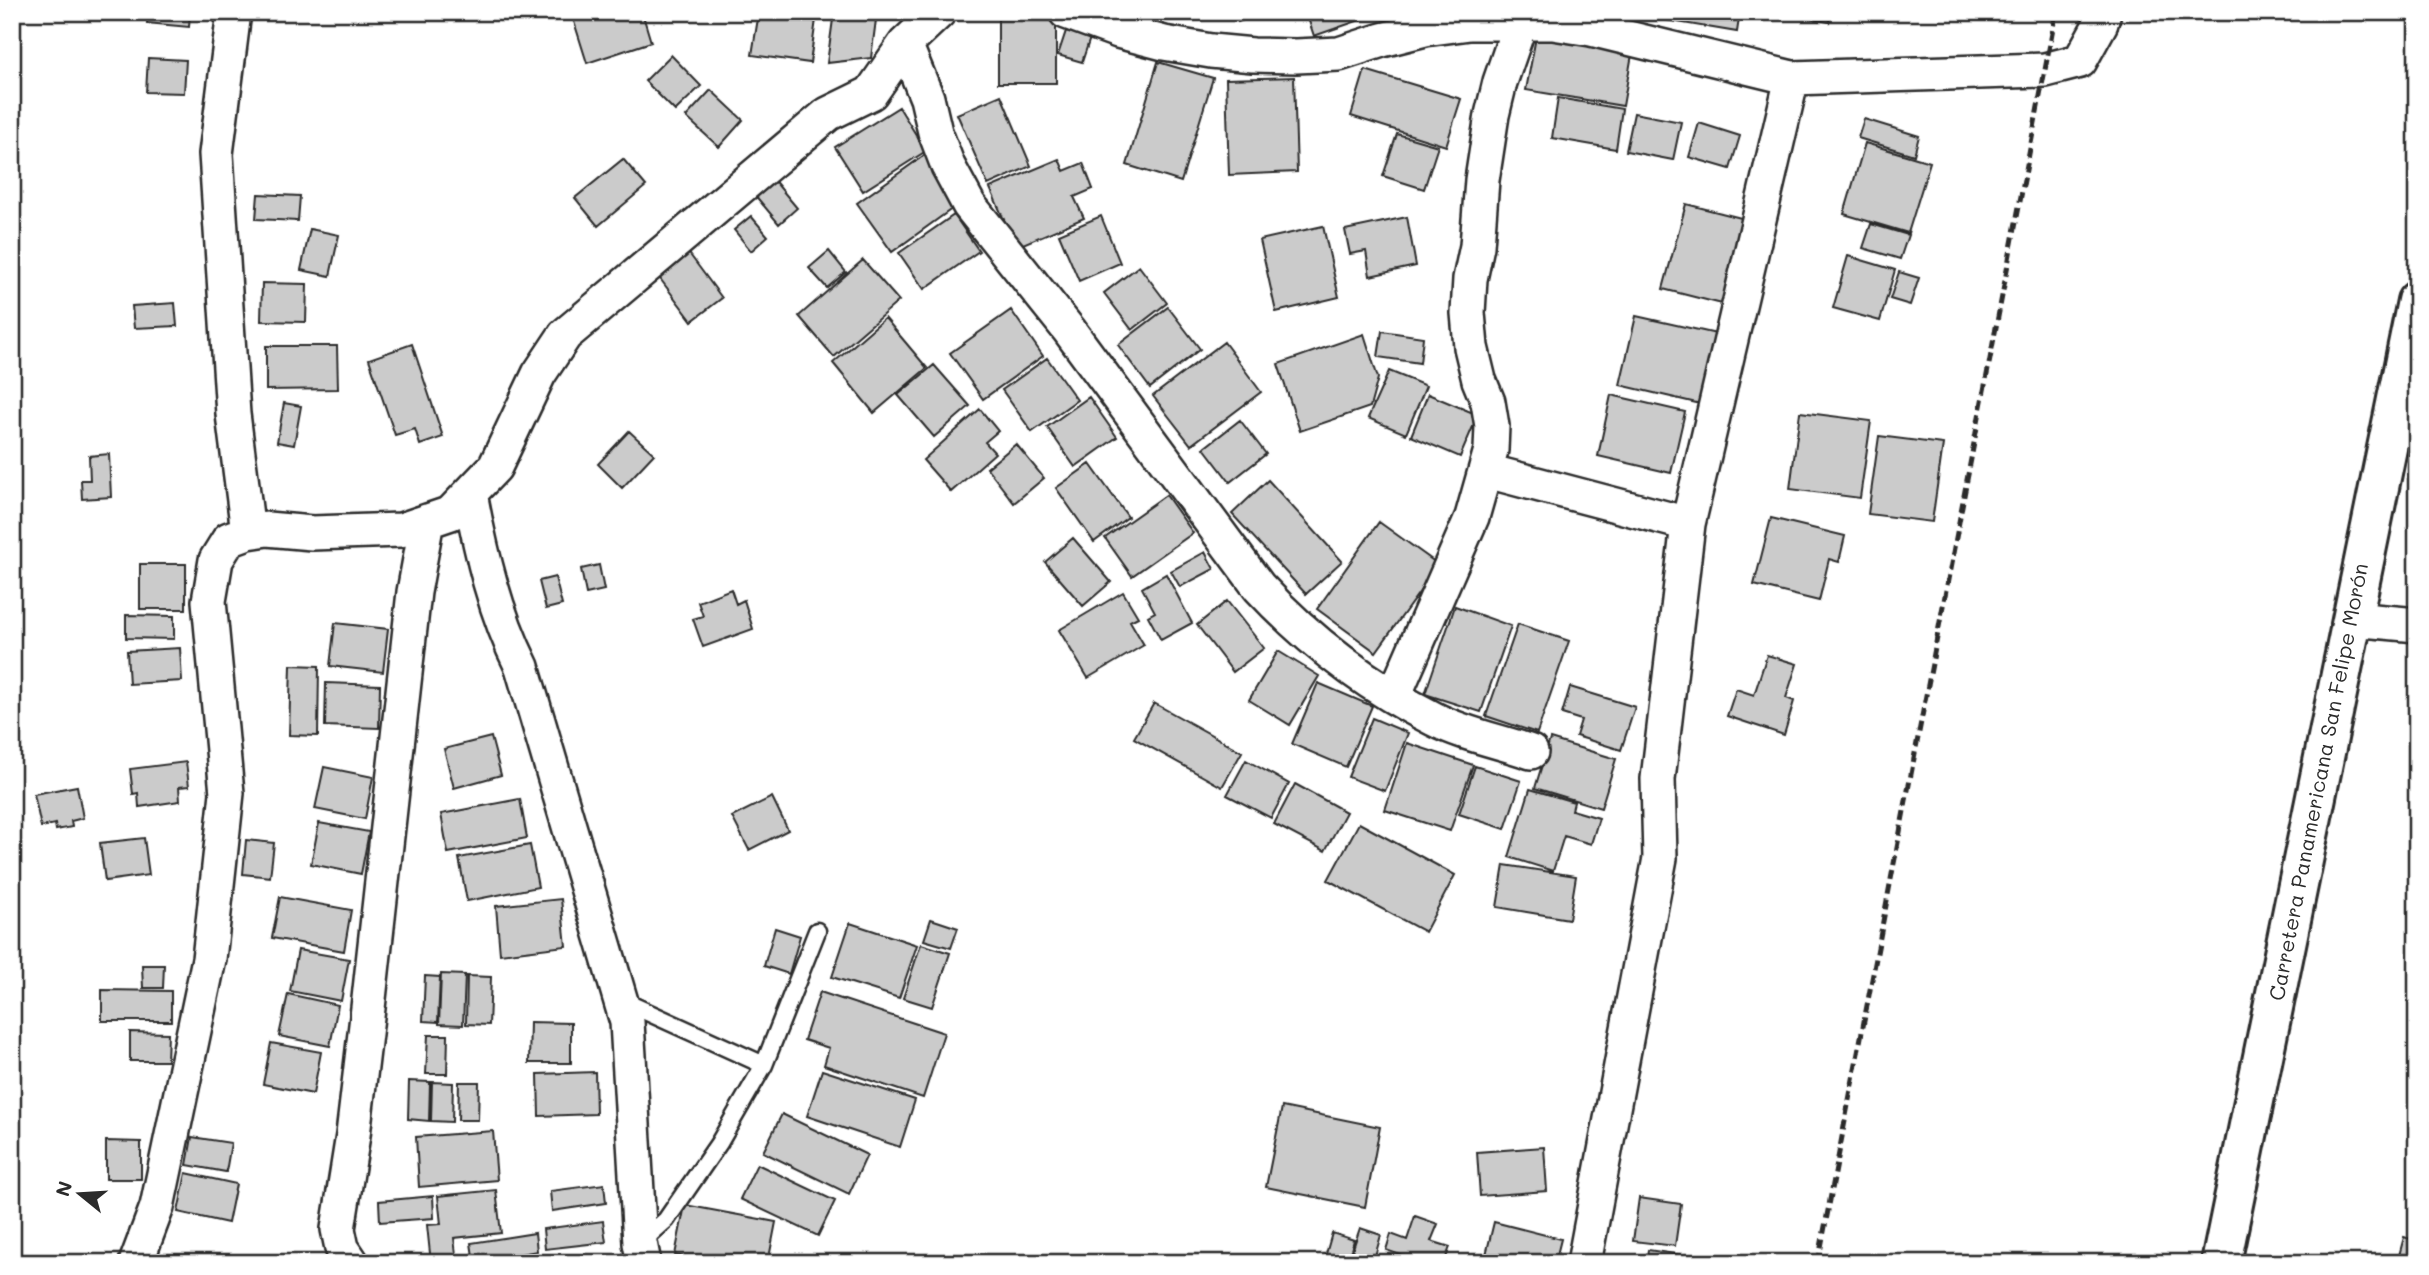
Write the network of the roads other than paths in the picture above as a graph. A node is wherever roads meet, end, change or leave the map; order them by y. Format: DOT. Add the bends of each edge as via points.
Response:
graph roads {
  1 [pos="234,12"];
  2 [pos="939,12"];
  3 [pos="1066,12"];
  4 [pos="2104,12"];
  5 [pos="1520,24"];
  6 [pos="905,44"];
  7 [pos="1792,78"];
  8 [pos="2417,301"];
  9 [pos="1486,471"];
  10 [pos="470,493"];
  11 [pos="427,521"];
  12 [pos="1688,524"];
  13 [pos="248,531"];
  14 [pos="2352,619"];
  15 [pos="2417,625"];
  16 [pos="1394,696"];
  17 [pos="1531,751"];
  18 [pos="817,930"];
  19 [pos="621,1000"];
  20 [pos="764,1065"];
  21 [pos="642,1253"];
  22 [pos="136,1263"];
  23 [pos="352,1263"];
  24 [pos="1584,1263"];
  25 [pos="2221,1263"];
  1 -- 13 [label="street" via="216,154 233,414"];
  2 -- 6 [label="street"];
  3 -- 5 [label="street" via="1164,43 1296,57 1339,54 1459,24"];
  4 -- 7 [label="street" via="2080,61 2045,70"];
  5 -- 7 [label="street" via="1591,29"];
  5 -- 9 [label="street" via="1492,115 1470,279 1471,347 1492,426"];
  6 -- 10 [label="street" via="871,93 828,114 565,335 539,373 495,467"];
  6 -- 16 [label="street" via="928,98 948,166 970,205 1069,330 1259,587 1318,643"];
  7 -- 12 [label="street"];
  8 -- 14 [label="main road, Carretera Panamericana San Felipe Morón"];
  9 -- 12 [label="street"];
  9 -- 16 [label="street" via="1472,517"];
  10 -- 11 [label="street" via="451,513"];
  10 -- 19 [label="street" via="491,589 522,667"];
  11 -- 13 [label="street" via="401,530"];
  11 -- 23 [label="street" via="414,592 367,1021 338,1229 342,1248"];
  12 -- 24 [label="street" via="1658,779 1660,859"];
  13 -- 22 [label="street" via="229,539 216,560 209,601 227,793 209,959 157,1207"];
  14 -- 15 [label="street"];
  14 -- 25 [label="main road, Carretera Panamericana San Felipe Morón"];
  16 -- 17 [label="street" via="1436,720"];
  18 -- 20 [label="lane"];
  19 -- 20 [label="lane"];
  19 -- 21 [label="street" via="627,1022"];
  20 -- 21 [label="lane" via="719,1143"];
}
